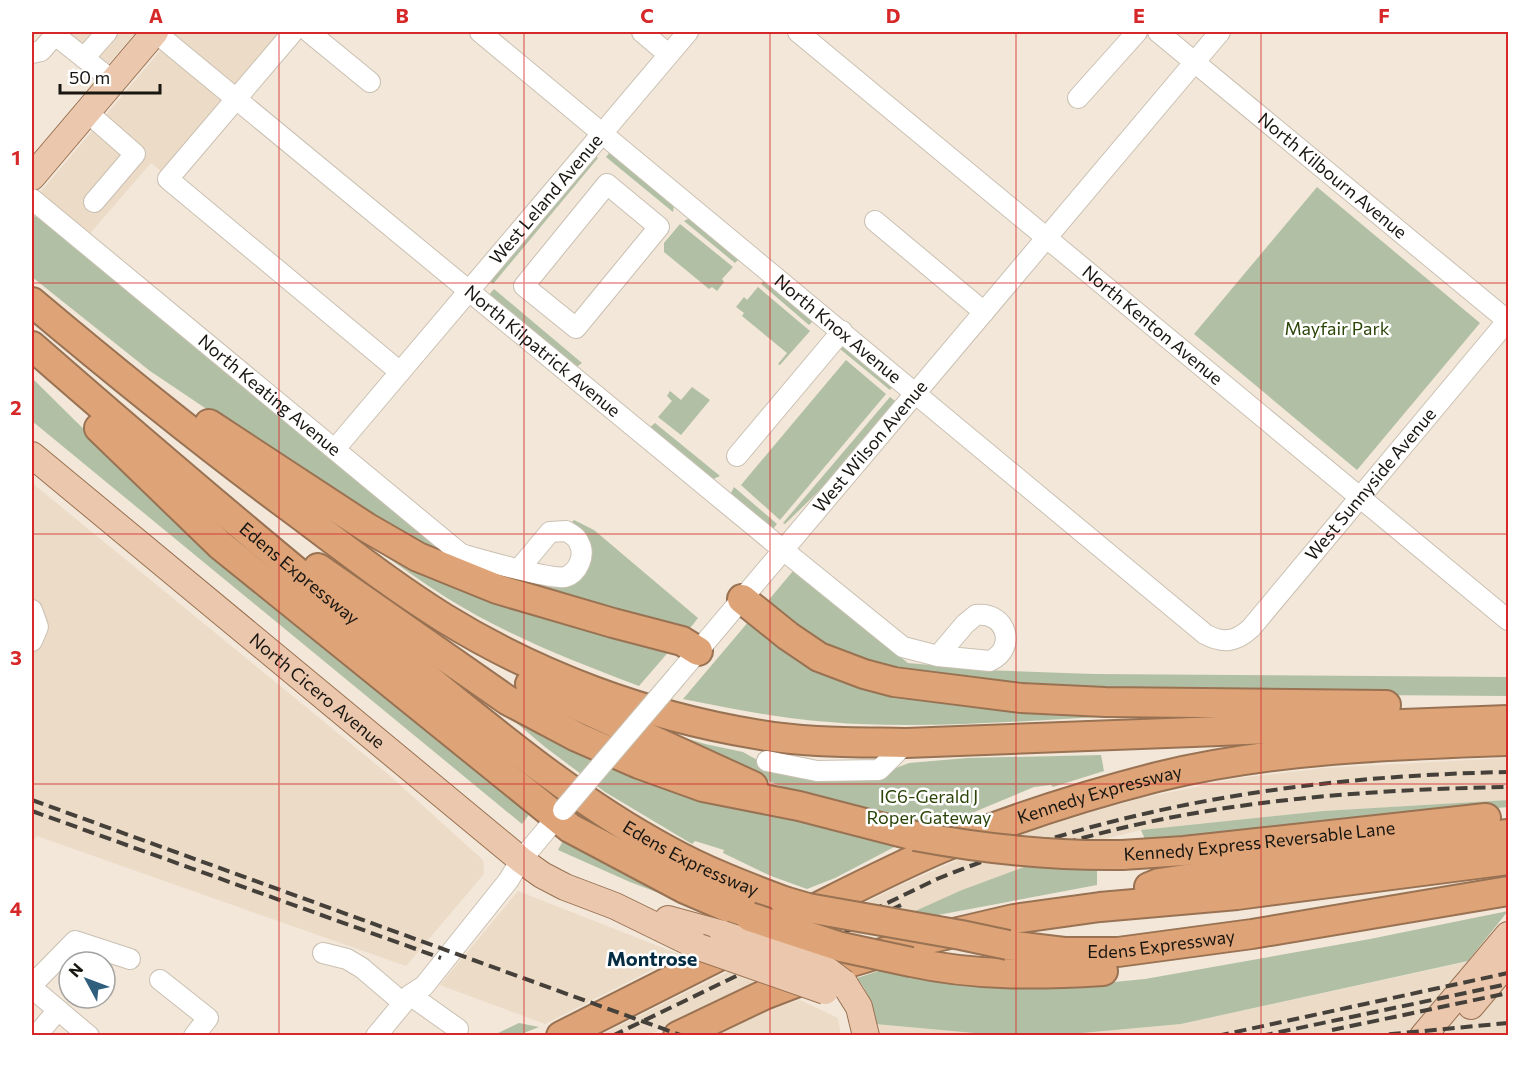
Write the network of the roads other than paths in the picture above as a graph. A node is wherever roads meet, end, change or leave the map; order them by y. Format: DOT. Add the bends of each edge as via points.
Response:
graph roads {
  1 [pos="107,32"];
  2 [pos="155,32"];
  3 [pos="293,32"];
  4 [pos="309,32"];
  5 [pos="480,32"];
  6 [pos="642,32"];
  7 [pos="688,32"];
  8 [pos="798,32"];
  9 [pos="1137,32"];
  10 [pos="1158,32"];
  11 [pos="1220,32"];
  12 [pos="55,33"];
  13 [pos="32,53"];
  14 [pos="668,54"];
  15 [pos="84,58"];
  16 [pos="1195,62"];
  17 [pos="113,81"];
  18 [pos="370,82"];
  19 [pos="237,98"];
  20 [pos="1078,98"];
  21 [pos="87,112"];
  22 [pos="602,133"];
  23 [pos="32,177"];
  24 [pos="32,198"];
  25 [pos="94,202"];
  26 [pos="874,221"];
  27 [pos="1047,236"];
  28 [pos="524,286"];
  29 [pos="469,291"];
  30 [pos="32,302"];
  31 [pos="984,312"];
  32 [pos="1508,320"];
  33 [pos="842,331"];
  34 [pos="32,346"];
  35 [pos="32,362"];
  36 [pos="105,364"];
  37 [pos="400,372"];
  38 [pos="916,392"];
  39 [pos="335,449"];
  40 [pos="32,455"];
  41 [pos="736,456"];
  42 [pos="198,490"];
  43 [pos="1359,498"];
  44 [pos="782,549"];
  45 [pos="519,569"];
  46 [pos="398,586"];
  47 [pos="742,599"];
  48 [pos="32,610"];
  49 [pos="1509,620"];
  50 [pos="32,641"];
  51 [pos="1228,642"];
  52 [pos="698,651"];
  53 [pos="938,656"];
  54 [pos="1509,720"];
  55 [pos="1476,721"];
  56 [pos="1509,741"];
  57 [pos="906,743"];
  58 [pos="767,761"];
  59 [pos="799,807"];
  60 [pos="560,814"];
  61 [pos="1509,816"];
  62 [pos="1509,834"];
  63 [pos="521,860"];
  64 [pos="1509,860"];
  65 [pos="1509,891"];
  66 [pos="615,906"];
  67 [pos="1100,907"];
  68 [pos="1252,934"];
  69 [pos="1509,935"];
  70 [pos="323,953"];
  71 [pos="130,959"];
  72 [pos="1509,962"];
  73 [pos="160,980"];
  74 [pos="32,986"];
  75 [pos="835,987"];
  76 [pos="407,999"];
  77 [pos="57,1009"];
  78 [pos="58,1010"];
  79 [pos="458,1029"];
  80 [pos="36,1035"];
  81 [pos="88,1035"];
  82 [pos="194,1035"];
  83 [pos="376,1035"];
  84 [pos="561,1035"];
  85 [pos="678,1035"];
  86 [pos="852,1035"];
  87 [pos="866,1035"];
  88 [pos="1423,1035"];
  89 [pos="1446,1035"];
  1 -- 15 [label="street"];
  2 -- 17 [label="main road"];
  2 -- 19 [label="street, North Kilpatrick Avenue"];
  3 -- 19 [label="street"];
  4 -- 18 [label="street"];
  5 -- 22 [label="street, North Knox Avenue"];
  6 -- 14 [label="street"];
  7 -- 14 [label="street, West Leland Avenue"];
  8 -- 27 [label="street, North Kenton Avenue"];
  9 -- 20 [label="street"];
  10 -- 16 [label="street, North Kilbourn Avenue"];
  11 -- 16 [label="street, West Wilson Avenue"];
  12 -- 13 [label="street" via="41,51"];
  12 -- 15 [label="street"];
  14 -- 22 [label="street, West Leland Avenue"];
  15 -- 17 [label="street"];
  16 -- 27 [label="street, West Wilson Avenue"];
  16 -- 32 [label="street, North Kilbourn Avenue"];
  17 -- 21 [label="main road"];
  19 -- 29 [label="street, North Kilpatrick Avenue"];
  19 -- 37 [label="street" via="168,179"];
  21 -- 23 [label="main road"];
  21 -- 25 [label="street" via="135,154"];
  22 -- 29 [label="street, West Leland Avenue"];
  22 -- 33 [label="street, North Knox Avenue"];
  24 -- 39 [label="street, North Keating Avenue"];
  26 -- 31 [label="street"];
  27 -- 31 [label="street, West Wilson Avenue"];
  27 -- 43 [label="street, North Kenton Avenue"];
  28 -- 28 [label="street" via="576,328 659,227 607,184"];
  29 -- 37 [label="street, West Leland Avenue"];
  29 -- 44 [label="street, North Kilpatrick Avenue"];
  30 -- 36 [label="highway"];
  31 -- 38 [label="street, West Wilson Avenue"];
  32 -- 43 [label="street, West Sunnyside Avenue"];
  33 -- 38 [label="street, North Knox Avenue"];
  33 -- 41 [label="street"];
  34 -- 42 [label="highway, Edens Expressway"];
  35 -- 60 [label="highway" via="219,545"];
  36 -- 46 [label="highway"];
  36 -- 52 [label="highway" via="172,399 417,557 497,589 682,641"];
  37 -- 39 [label="street, West Leland Avenue"];
  38 -- 44 [label="street, West Wilson Avenue"];
  38 -- 51 [label="street, North Knox Avenue" via="1205,634"];
  39 -- 45 [label="street, North Keating Avenue" via="461,554"];
  40 -- 63 [label="main road, North Cicero Avenue"];
  42 -- 59 [label="highway" via="507,700 563,731 703,787"];
  42 -- 68 [label="highway, Edens Expressway, bridge" via="332,603 519,751 641,836 690,862 808,908 1008,945 1064,952 1118,952"];
  43 -- 49 [label="street, North Kenton Avenue"];
  43 -- 51 [label="street, West Sunnyside Avenue" via="1251,628"];
  44 -- 47 [label="street, West Wilson Avenue"];
  44 -- 53 [label="street, North Kilpatrick Avenue" via="903,648"];
  46 -- 57 [label="highway" via="452,623 512,655 578,684 655,710 756,735"];
  46 -- 59 [label="highway" via="453,641 518,678"];
  47 -- 52 [label="street, West Wilson Avenue"];
  47 -- 55 [label="highway" via="819,657 894,681 1021,698 1434,706"];
  48 -- 50 [label="street" via="38,627"];
  52 -- 60 [label="street, West Wilson Avenue, bridge"];
  54 -- 55 [label="highway"];
  55 -- 57 [label="highway"];
  56 -- 84 [label="highway, Kennedy Expressway" via="1401,745 1243,760 1078,799 939,849"];
  57 -- 58 [label="street" via="879,770 818,771"];
  59 -- 61 [label="highway, Kennedy Express Reversable Lane, bridge" via="915,836 1040,854 1184,851"];
  60 -- 63 [label="street, West Wilson Avenue"];
  60 -- 68 [label="highway, bridge" via="570,828 685,889 750,917 841,946 946,970 997,974 1132,969 1214,958"];
  62 -- 67 [label="highway" via="1159,884"];
  63 -- 66 [label="main road, North Cicero Avenue" via="565,887"];
  63 -- 76 [label="street, West Wilson Avenue" via="499,874 485,891 414,978"];
  64 -- 67 [label="highway" via="1237,895"];
  65 -- 68 [label="highway, Edens Expressway"];
  66 -- 75 [label="main road, North Cicero Avenue, bridge" via="699,947"];
  66 -- 75 [label="main road, North Cicero Avenue, bridge" via="723,934 824,968"];
  67 -- 85 [label="highway" via="1014,919 848,963 764,995"];
  69 -- 88 [label="main road"];
  70 -- 76 [label="street" via="347,959"];
  71 -- 74 [label="street" via="75,941"];
  72 -- 89 [label="main road"];
  73 -- 82 [label="street" via="208,1018"];
  74 -- 77 [label="street"];
  75 -- 86 [label="main road, North Cicero Avenue"];
  75 -- 87 [label="main road, North Cicero Avenue" via="859,1007"];
  76 -- 79 [label="street"];
  76 -- 83 [label="street, West Wilson Avenue"];
  78 -- 80 [label="street"];
  78 -- 81 [label="street"];
}
